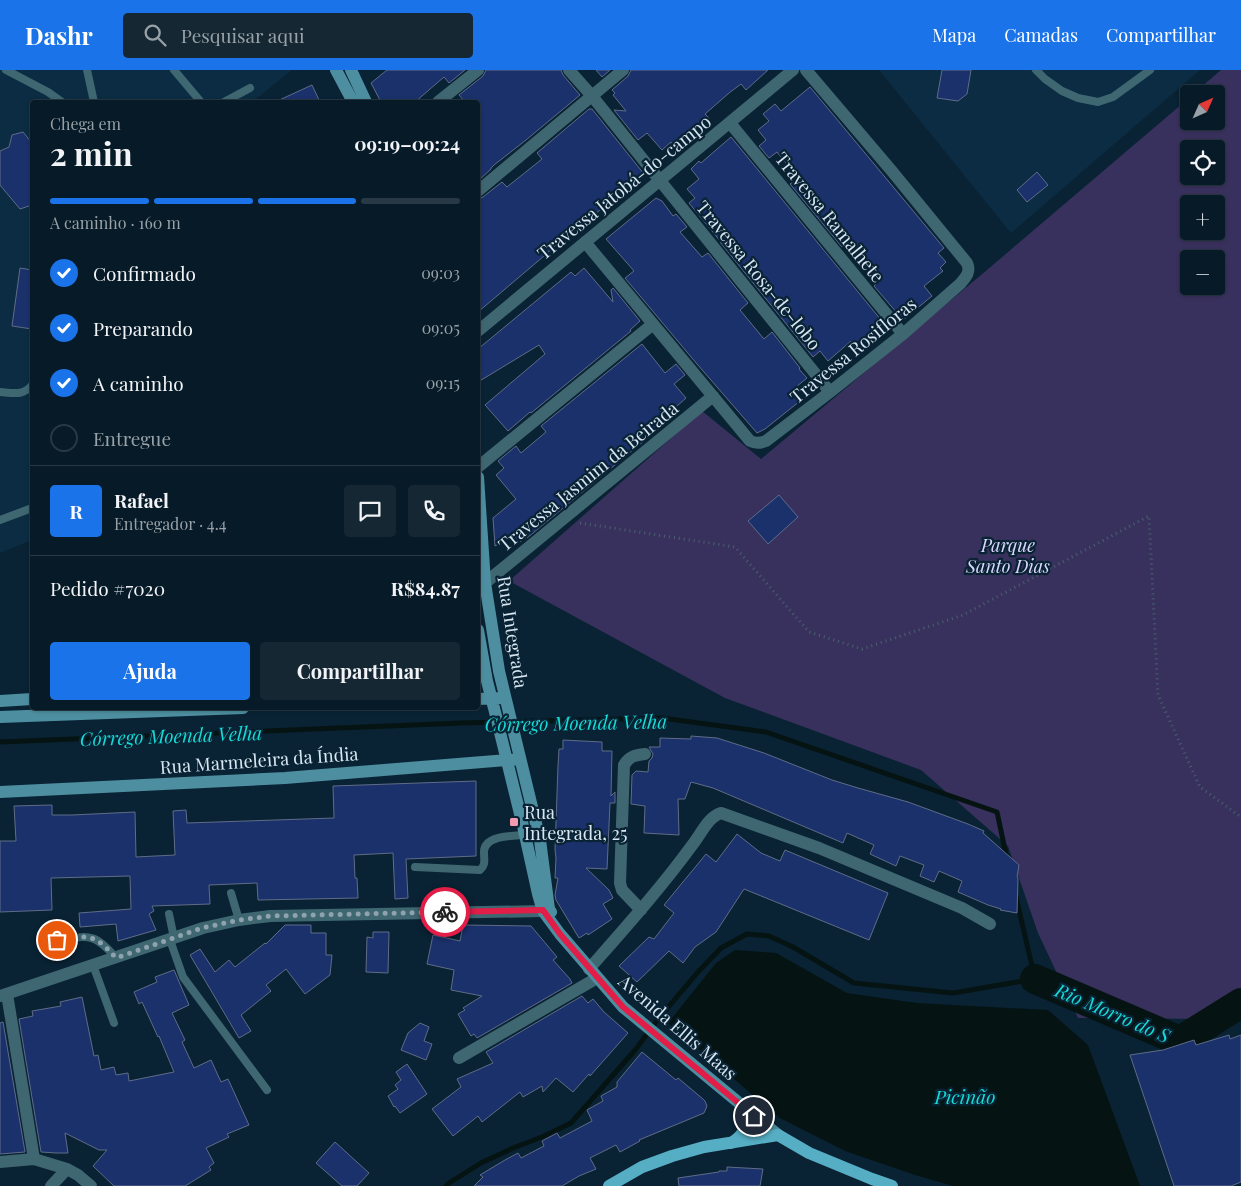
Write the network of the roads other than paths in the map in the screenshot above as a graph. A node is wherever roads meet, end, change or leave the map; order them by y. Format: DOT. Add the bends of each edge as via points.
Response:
graph roads {
  1 [pos="6,70"];
  2 [pos="87,70"];
  3 [pos="174,70"];
  4 [pos="336,70"];
  5 [pos="350,70"];
  6 [pos="478,70"];
  7 [pos="569,70"];
  8 [pos="624,70"];
  9 [pos="793,70"];
  10 [pos="806,70"];
  11 [pos="1036,70"];
  12 [pos="1150,70"];
  13 [pos="250,88"];
  14 [pos="592,96"];
  15 [pos="59,100"];
  16 [pos="94,100"];
  17 [pos="199,100"];
  18 [pos="228,100"];
  19 [pos="352,100"];
  20 [pos="365,100"];
  21 [pos="440,100"];
  22 [pos="730,123"];
  23 [pos="660,181"];
  24 [pos="480,189"];
  25 [pos="585,242"];
  26 [pos="653,324"];
  27 [pos="480,329"];
  28 [pos="903,334"];
  29 [pos="30,387"];
  30 [pos="0,392"];
  31 [pos="830,392"];
  32 [pos="713,396"];
  33 [pos="480,465"];
  34 [pos="480,504"];
  35 [pos="30,509"];
  36 [pos="0,520"];
  37 [pos="486,583"];
  38 [pos="480,647"];
  39 [pos="501,679"];
  40 [pos="482,681"];
  41 [pos="505,697"];
  42 [pos="492,698"];
  43 [pos="480,699"];
  44 [pos="30,700"];
  45 [pos="0,701"];
  46 [pos="126,710"];
  47 [pos="68,711"];
  48 [pos="0,717"];
  49 [pos="512,754"];
  50 [pos="645,754"];
  51 [pos="0,792"];
  52 [pos="525,835"];
  53 [pos="415,867"];
  54 [pos="231,893"];
  55 [pos="546,910"];
  56 [pos="641,910"];
  57 [pos="169,914"];
  58 [pos="239,920"];
  59 [pos="990,924"];
  60 [pos="172,939"];
  61 [pos="57,940"];
  62 [pos="116,958"];
  63 [pos="93,965"];
  64 [pos="593,973"];
  65 [pos="2,994"];
  66 [pos="114,1023"];
  67 [pos="459,1058"];
  68 [pos="267,1090"];
  69 [pos="742,1106"];
  70 [pos="778,1135"];
  71 [pos="731,1143"];
  72 [pos="34,1159"];
  73 [pos="0,1162"];
  74 [pos="67,1169"];
  75 [pos="50,1186"];
  76 [pos="91,1186"];
  77 [pos="609,1186"];
  78 [pos="892,1186"];
  1 -- 15 [label="lane"];
  2 -- 16 [label="lane"];
  3 -- 17 [label="lane"];
  4 -- 19 [label="main road"];
  5 -- 20 [label="main road"];
  6 -- 21 [label="street"];
  7 -- 14 [label="street, Travessa Rosa-de-lobo"];
  8 -- 14 [label="street"];
  9 -- 22 [label="street, Travessa Jatobá-do-campo"];
  10 -- 28 [label="street, Travessa Rosifloras" via="969,267 960,284"];
  11 -- 12 [label="lane" via="1062,91 1098,102 1113,96"];
  13 -- 18 [label="lane"];
  14 -- 23 [label="street, Travessa Rosa-de-lobo"];
  14 -- 24 [label="street"];
  22 -- 23 [label="street, Travessa Jatobá-do-campo"];
  22 -- 28 [label="street, Travessa Ramalhete"];
  23 -- 25 [label="street, Travessa Jatobá-do-campo"];
  23 -- 31 [label="street, Travessa Rosa-de-lobo"];
  25 -- 26 [label="street, Travessa Rosifloras"];
  25 -- 27 [label="street, Travessa Jatobá-do-campo"];
  26 -- 32 [label="street, Travessa Rosifloras"];
  26 -- 33 [label="street"];
  28 -- 31 [label="street, Travessa Rosifloras"];
  29 -- 30 [label="lane" via="23,393"];
  31 -- 32 [label="street, Travessa Rosifloras" via="766,441 758,443 750,441"];
  32 -- 37 [label="street, Travessa Jasmim da Beirada"];
  34 -- 37 [label="main road, Rua Integrada"];
  35 -- 36 [label="lane"];
  37 -- 39 [label="main road, Rua Integrada"];
  38 -- 40 [label="main road, Rua Integrada"];
  39 -- 40 [label="main road"];
  39 -- 41 [label="main road, Rua Integrada"];
  40 -- 42 [label="main road, Rua Integrada"];
  41 -- 42 [label="main road"];
  41 -- 49 [label="main road, Rua Integrada"];
  42 -- 43 [label="main road"];
  42 -- 49 [label="main road, Rua Integrada"];
  44 -- 45 [label="main road"];
  46 -- 47 [label="main road"];
  47 -- 48 [label="main road"];
  49 -- 51 [label="main road, Rua Marmeleira da Índia" via="285,778"];
  49 -- 52 [label="main road, Rua Integrada"];
  49 -- 55 [label="main road, Rua Integrada" via="540,840"];
  50 -- 56 [label="street" via="633,756 624,765 620,883 622,890"];
  52 -- 53 [label="lane" via="495,838 486,844 486,860 480,870"];
  52 -- 55 [label="main road, Rua Integrada" via="538,894"];
  54 -- 58 [label="lane"];
  55 -- 58 [label="street" via="270,916"];
  55 -- 64 [label="main road, Avenida Ellis Maas" via="560,934"];
  56 -- 59 [label="street" via="712,818 721,813 819,848 962,908"];
  56 -- 64 [label="street"];
  57 -- 60 [label="lane"];
  58 -- 60 [label="street"];
  60 -- 62 [label="street"];
  60 -- 68 [label="lane" via="182,978"];
  61 -- 62 [label="lane" via="86,936 104,944"];
  62 -- 63 [label="street"];
  63 -- 65 [label="street"];
  63 -- 66 [label="lane"];
  64 -- 67 [label="street"];
  64 -- 69 [label="main road, Avenida Ellis Maas" via="623,1007"];
  65 -- 72 [label="street"];
  69 -- 70 [label="main road, Avenida Ellis Maas"];
  69 -- 71 [label="main road" via="746,1126"];
  70 -- 71 [label="main road"];
  70 -- 78 [label="main road, Avenida Ellis Maas" via="809,1153"];
  71 -- 77 [label="main road" via="672,1156"];
  72 -- 73 [label="street"];
  72 -- 74 [label="street"];
  74 -- 75 [label="street"];
  74 -- 76 [label="street"];
}
